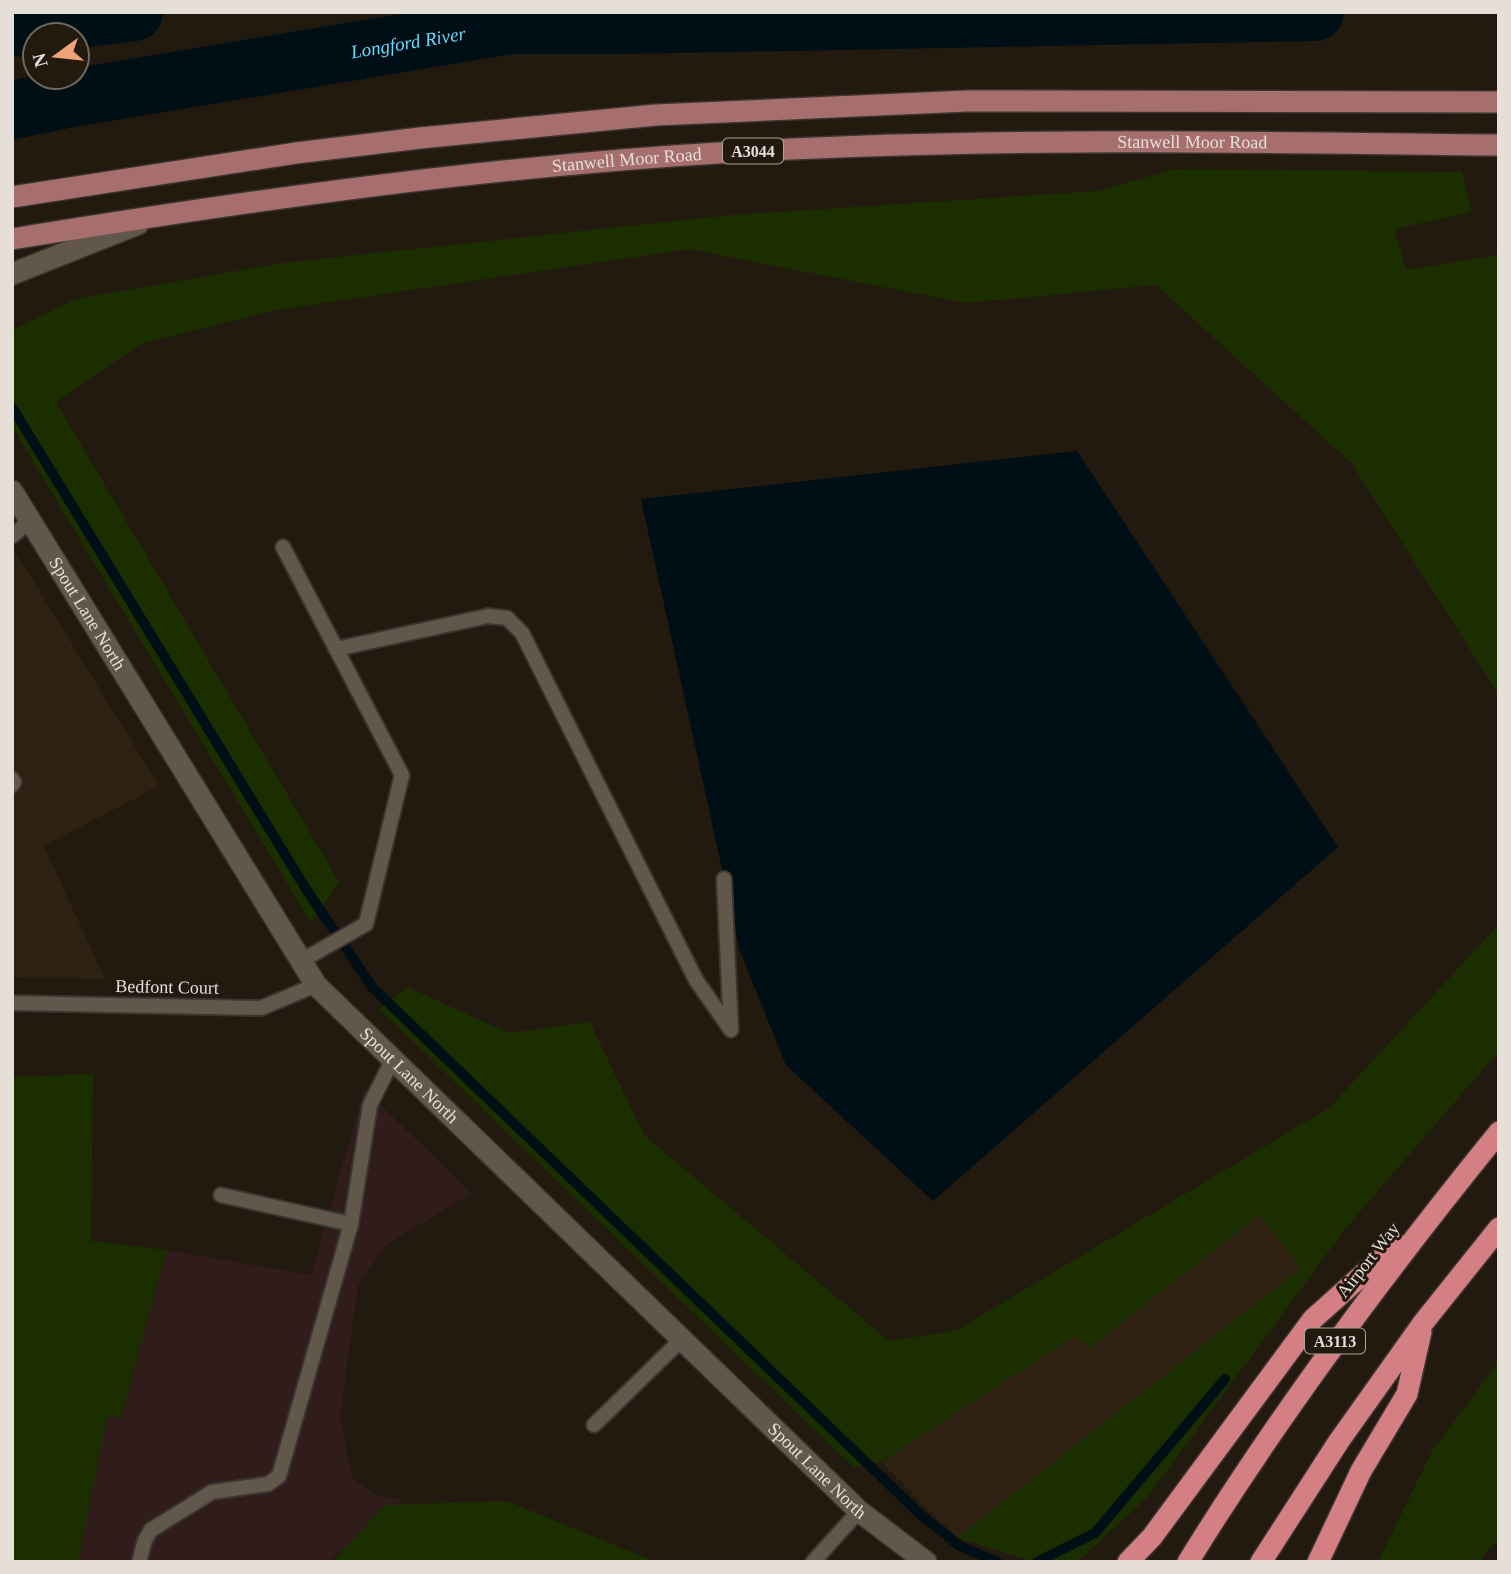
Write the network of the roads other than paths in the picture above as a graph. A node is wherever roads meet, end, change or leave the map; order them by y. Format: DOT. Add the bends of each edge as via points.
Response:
graph roads {
  1 [pos="1499,102"];
  2 [pos="1499,145"];
  3 [pos="12,197"];
  4 [pos="159,215"];
  5 [pos="12,239"];
  6 [pos="12,274"];
  7 [pos="12,491"];
  8 [pos="30,521"];
  9 [pos="12,536"];
  10 [pos="283,547"];
  11 [pos="336,649"];
  12 [pos="12,779"];
  13 [pos="12,785"];
  14 [pos="724,879"];
  15 [pos="301,961"];
  16 [pos="316,985"];
  17 [pos="12,1003"];
  18 [pos="392,1061"];
  19 [pos="1499,1132"];
  20 [pos="221,1195"];
  21 [pos="1437,1208"];
  22 [pos="351,1224"];
  23 [pos="1499,1228"];
  24 [pos="1423,1323"];
  25 [pos="682,1339"];
  26 [pos="594,1425"];
  27 [pos="859,1511"];
  28 [pos="139,1562"];
  29 [pos="813,1562"];
  30 [pos="926,1562"];
  31 [pos="1128,1562"];
  32 [pos="1188,1562"];
  33 [pos="1261,1562"];
  34 [pos="1318,1562"];
  1 -- 3 [label="main road" via="967,101 656,115 310,151"];
  2 -- 4 [label="main road, Stanwell Moor Road / A3044" via="1106,142 782,149 448,176"];
  4 -- 5 [label="main road, Stanwell Moor Road / A3044"];
  4 -- 6 [label="street"];
  7 -- 8 [label="street, Spout Lane North"];
  8 -- 9 [label="lane"];
  8 -- 15 [label="street, Spout Lane North"];
  10 -- 11 [label="lane"];
  11 -- 14 [label="lane" via="488,616 506,618 522,633 696,980 731,1030"];
  11 -- 15 [label="lane" via="402,775 366,924"];
  12 -- 13 [label="lane"];
  15 -- 16 [label="street, Spout Lane North"];
  16 -- 17 [label="lane, Bedfont Court" via="261,1008"];
  16 -- 18 [label="street, Spout Lane North"];
  18 -- 22 [label="lane" via="370,1105"];
  18 -- 25 [label="street, Spout Lane North"];
  19 -- 21 [label="highway, Airport Way / A3113"];
  20 -- 22 [label="lane"];
  21 -- 31 [label="highway" via="1313,1320 1152,1537"];
  21 -- 32 [label="highway, Airport Way / A3113" via="1286,1411"];
  22 -- 28 [label="lane" via="279,1476 268,1484 212,1492 151,1530"];
  23 -- 24 [label="highway"];
  24 -- 33 [label="highway"];
  24 -- 34 [label="highway" via="1407,1394 1361,1471"];
  25 -- 26 [label="lane"];
  25 -- 27 [label="street, Spout Lane North"];
  27 -- 29 [label="lane"];
  27 -- 30 [label="street, Spout Lane North"];
}
